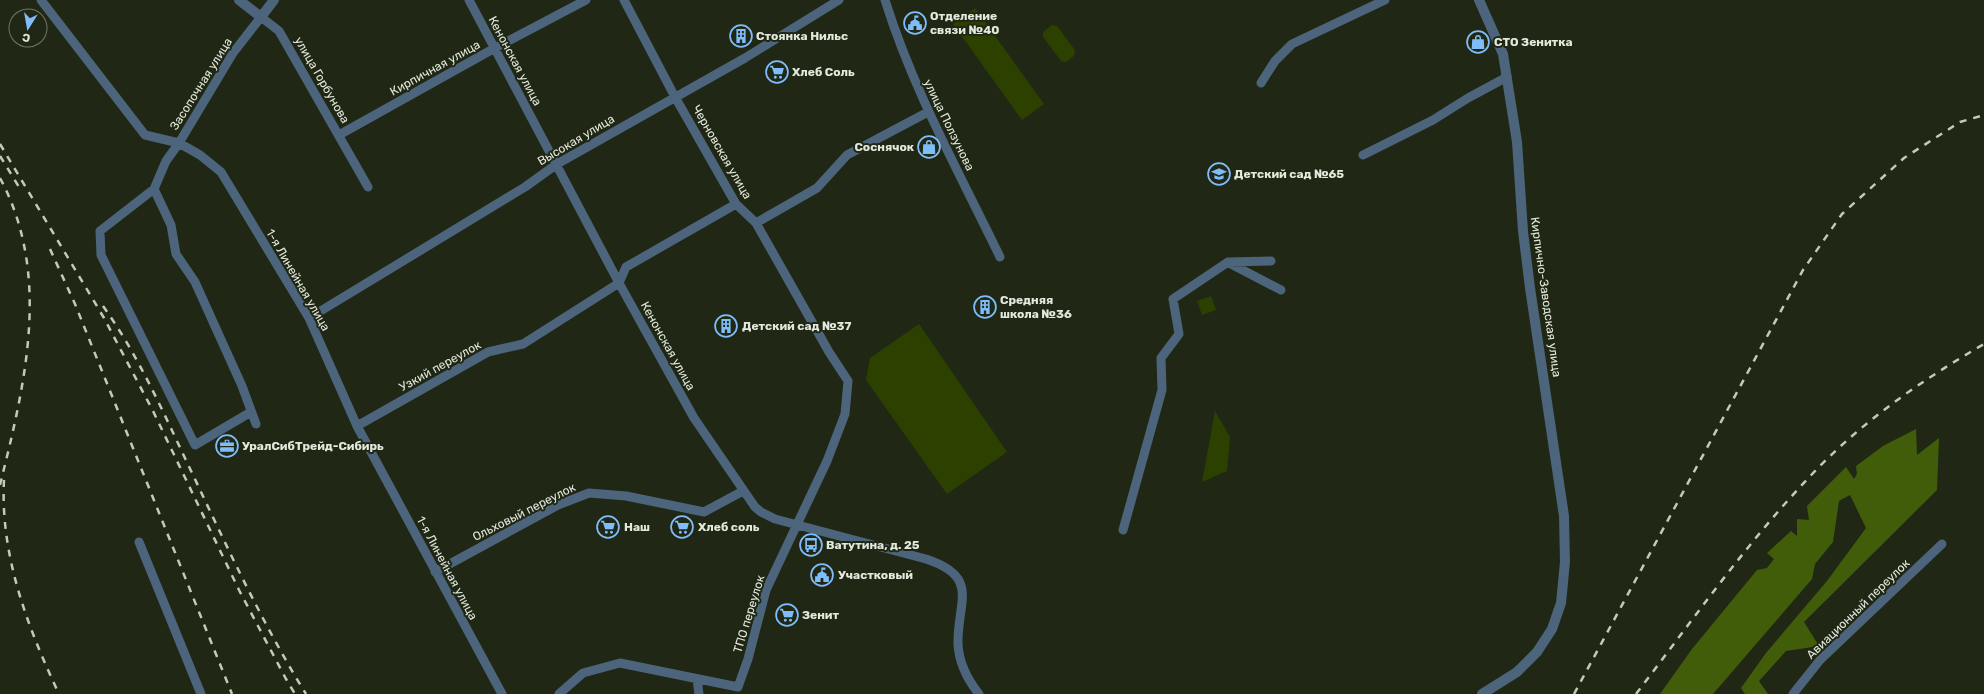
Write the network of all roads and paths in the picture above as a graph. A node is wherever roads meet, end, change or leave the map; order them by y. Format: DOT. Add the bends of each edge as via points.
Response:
graph roads {
  1 [pos="41,0"];
  2 [pos="239,0"];
  3 [pos="274,0"];
  4 [pos="469,0"];
  5 [pos="586,0"];
  6 [pos="624,0"];
  7 [pos="839,0"];
  8 [pos="885,0"];
  9 [pos="1385,0"];
  10 [pos="1479,0"];
  11 [pos="261,17"];
  12 [pos="493,49"];
  13 [pos="1507,77"];
  14 [pos="1261,83"];
  15 [pos="676,97"];
  16 [pos="928,112"];
  17 [pos="338,135"];
  18 [pos="179,143"];
  19 [pos="1363,156"];
  20 [pos="557,164"];
  21 [pos="368,187"];
  22 [pos="154,189"];
  23 [pos="736,204"];
  24 [pos="756,223"];
  25 [pos="1000,257"];
  26 [pos="1271,261"];
  27 [pos="1228,262"];
  28 [pos="619,283"];
  29 [pos="1281,290"];
  30 [pos="309,318"];
  31 [pos="829,352"];
  32 [pos="251,412"];
  33 [pos="256,424"];
  34 [pos="357,426"];
  35 [pos="743,491"];
  36 [pos="796,525"];
  37 [pos="1123,530"];
  38 [pos="138,542"];
  39 [pos="1942,544"];
  40 [pos="435,572"];
  41 [pos="697,679"];
  42 [pos="735,690"];
  43 [pos="201,694"];
  44 [pos="502,694"];
  45 [pos="559,694"];
  46 [pos="699,694"];
  47 [pos="979,694"];
  48 [pos="1482,694"];
  49 [pos="1793,694"];
  1 -- 18 [label="street, 1-я Линейная улица" via="145,135"];
  2 -- 11 [label="street, улица Горбунова"];
  3 -- 11 [label="street, Засопочная улица"];
  4 -- 12 [label="street, Кенонская улица"];
  5 -- 12 [label="street, Кирпичная улица"];
  6 -- 15 [label="street, Черновская улица"];
  7 -- 15 [label="street, Высокая улица"];
  8 -- 16 [label="street, улица Ползунова" via="905,59"];
  9 -- 14 [label="street" via="1292,44 1275,61"];
  10 -- 13 [label="street, Кирпично-Заводская улица" via="1504,54"];
  11 -- 17 [label="street, улица Горбунова" via="279,30"];
  11 -- 18 [label="street, Засопочная улица" via="233,53"];
  12 -- 17 [label="street, Кирпичная улица"];
  12 -- 20 [label="street, Кенонская улица"];
  13 -- 19 [label="street" via="1433,120"];
  13 -- 48 [label="street, Кирпично-Заводская улица" via="1517,142 1530,288 1564,516 1565,562 1561,604 1552,629 1537,652 1517,672"];
  15 -- 20 [label="street, Высокая улица"];
  15 -- 23 [label="street, Черновская улица"];
  16 -- 24 [label="street" via="847,155 817,188"];
  16 -- 25 [label="street, улица Ползунова"];
  17 -- 21 [label="street, улица Горбунова"];
  18 -- 22 [label="street, Засопочная улица" via="166,160"];
  18 -- 30 [label="street, 1-я Линейная улица" via="200,155 221,172"];
  20 -- 28 [label="street, Кенонская улица"];
  20 -- 30 [label="street, Высокая улица" via="525,187"];
  22 -- 32 [label="street" via="171,225 176,254 195,282 242,386"];
  22 -- 32 [label="street" via="100,231 101,255 195,445"];
  23 -- 24 [label="street, Черновская улица"];
  23 -- 28 [label="street" via="626,267"];
  24 -- 31 [label="street, Черновская улица"];
  26 -- 27 [label="street"];
  27 -- 29 [label="street"];
  27 -- 37 [label="street" via="1173,299 1179,334 1161,358 1162,390"];
  28 -- 34 [label="street, Узкий переулок" via="523,344 488,352"];
  28 -- 35 [label="street, Кенонская улица" via="694,418"];
  30 -- 34 [label="street, 1-я Линейная улица"];
  31 -- 36 [label="street, ТПО переулок" via="848,381 845,414 827,461"];
  32 -- 33 [label="street"];
  34 -- 40 [label="street, 1-я Линейная улица"];
  35 -- 36 [label="street, Кенонская улица" via="761,512"];
  35 -- 40 [label="street, Ольховый переулок" via="704,512 626,496 589,493 558,506"];
  36 -- 42 [label="street, ТПО переулок" via="766,590 748,659"];
  36 -- 47 [label="street, Кенонская улица" via="932,561 949,569 958,577 962,592 958,643 961,666"];
  38 -- 43 [label="street"];
  39 -- 49 [label="street, Авиационный переулок" via="1820,660"];
  40 -- 44 [label="street, 1-я Линейная улица"];
  41 -- 42 [label="street, ТПО переулок"];
  41 -- 45 [label="street, ТПО переулок" via="620,663 583,673"];
  41 -- 46 [label="street"];
}
